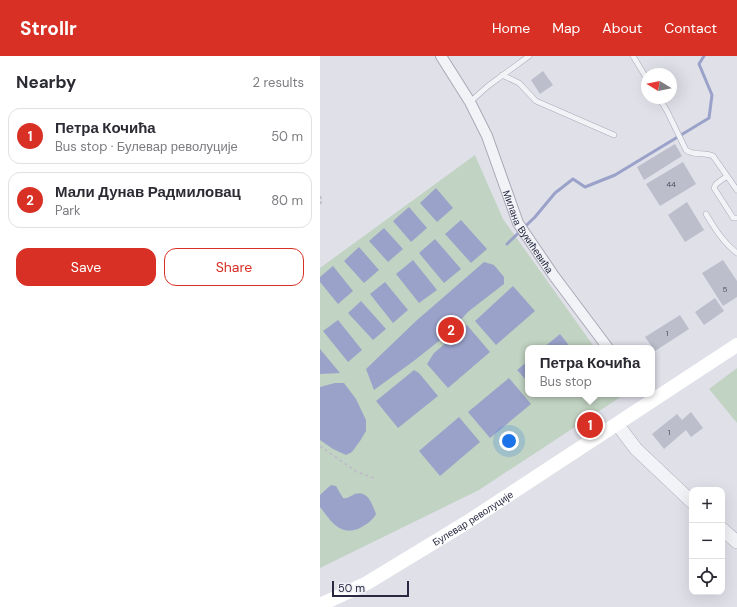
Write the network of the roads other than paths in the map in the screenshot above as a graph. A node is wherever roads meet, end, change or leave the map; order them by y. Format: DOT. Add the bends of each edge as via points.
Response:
graph roads {
  1 [pos="441,56"];
  2 [pos="529,56"];
  3 [pos="633,56"];
  4 [pos="641,69"];
  5 [pos="502,75"];
  6 [pos="470,102"];
  7 [pos="663,104"];
  8 [pos="614,135"];
  9 [pos="727,176"];
  10 [pos="737,190"];
  11 [pos="706,214"];
  12 [pos="737,218"];
  13 [pos="737,253"];
  14 [pos="606,345"];
  15 [pos="737,345"];
  16 [pos="655,395"];
  17 [pos="651,397"];
  18 [pos="619,423"];
  19 [pos="689,499"];
  20 [pos="725,532"];
  21 [pos="737,542"];
  22 [pos="320,606"];
  1 -- 6 [label="street, Милана Вукићевића"];
  2 -- 5 [label="lane"];
  3 -- 4 [label="lane"];
  5 -- 6 [label="lane"];
  5 -- 8 [label="lane" via="519,83 536,101"];
  6 -- 14 [label="street, Милана Вукићевића" via="487,136 523,229 554,276"];
  7 -- 9 [label="lane" via="686,150 690,153 713,156"];
  9 -- 10 [label="lane"];
  9 -- 12 [label="lane" via="714,188 733,218"];
  11 -- 13 [label="lane" via="716,232"];
  15 -- 16 [label="main road, Булевар револуције"];
  17 -- 18 [label="main road, Булевар револуције"];
  18 -- 19 [label="street" via="636,449"];
  18 -- 22 [label="main road, Булевар револуције" via="429,546 367,583"];
  20 -- 21 [label="street"];
}
